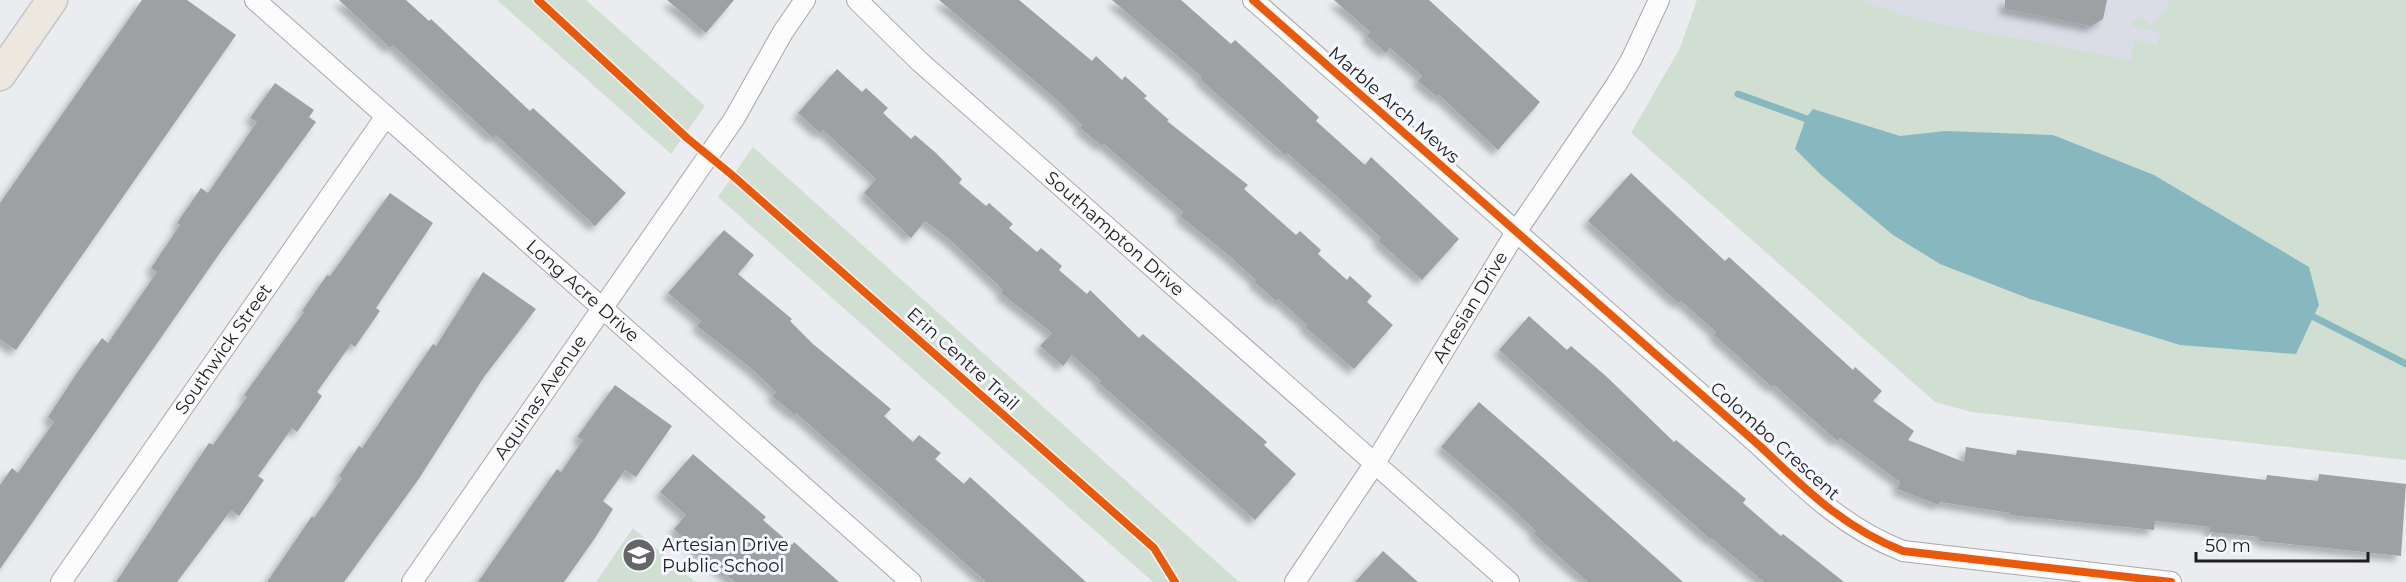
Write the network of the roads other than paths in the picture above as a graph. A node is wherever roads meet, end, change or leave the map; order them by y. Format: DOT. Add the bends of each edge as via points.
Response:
graph roads {
  1 [pos="52,0"];
  2 [pos="255,0"];
  3 [pos="805,0"];
  4 [pos="858,0"];
  5 [pos="1253,0"];
  6 [pos="1659,0"];
  7 [pos="0,75"];
  8 [pos="386,116"];
  9 [pos="1516,232"];
  10 [pos="602,307"];
  11 [pos="1375,463"];
  12 [pos="61,582"];
  13 [pos="412,582"];
  14 [pos="911,582"];
  15 [pos="1295,582"];
  16 [pos="1509,582"];
  17 [pos="2171,582"];
  1 -- 7 [label="main road"];
  2 -- 8 [label="street, Long Acre Drive"];
  3 -- 10 [label="street, Aquinas Avenue" via="734,119"];
  4 -- 11 [label="street, Southampton Drive" via="920,61"];
  5 -- 9 [label="street, Marble Arch Mews"];
  6 -- 9 [label="street, Artesian Drive" via="1616,85"];
  8 -- 10 [label="street, Long Acre Drive"];
  8 -- 12 [label="street, Southwick Street"];
  9 -- 11 [label="street, Artesian Drive"];
  9 -- 17 [label="street, Colombo Crescent" via="1823,506 1872,539 1903,551"];
  10 -- 13 [label="street, Aquinas Avenue"];
  10 -- 14 [label="street, Long Acre Drive"];
  11 -- 15 [label="street, Artesian Drive"];
  11 -- 16 [label="street"];
}
